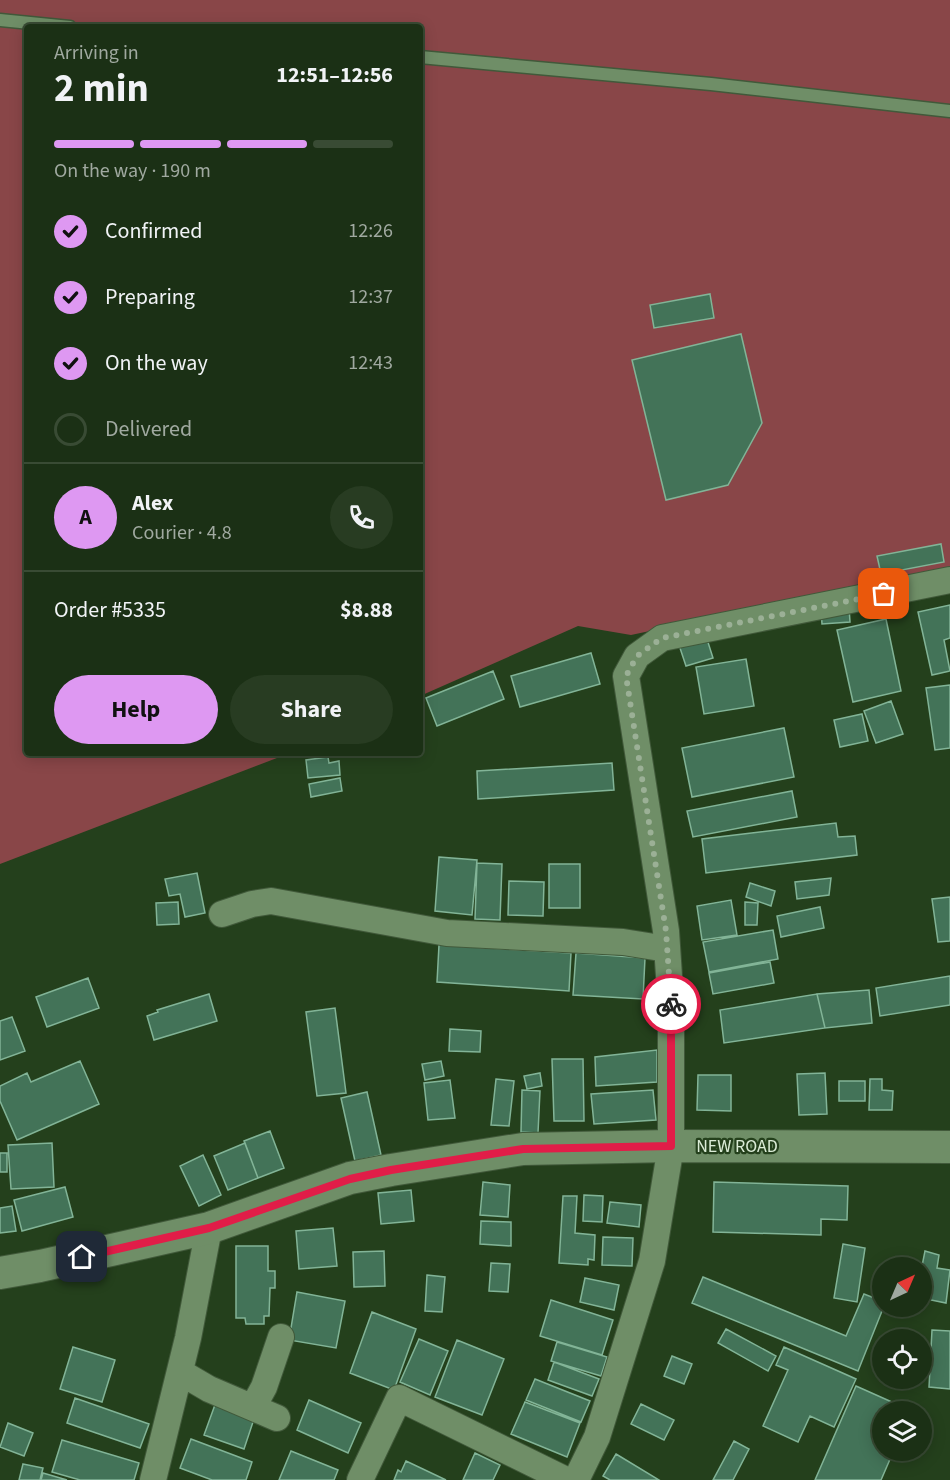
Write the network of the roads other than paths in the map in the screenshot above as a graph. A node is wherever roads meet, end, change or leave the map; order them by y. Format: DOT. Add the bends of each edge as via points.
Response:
graph roads {
  1 [pos="0,20"];
  2 [pos="40,24"];
  3 [pos="423,57"];
  4 [pos="950,111"];
  5 [pos="950,580"];
  6 [pos="222,914"];
  7 [pos="667,949"];
  8 [pos="671,1146"];
  9 [pos="950,1147"];
  10 [pos="209,1228"];
  11 [pos="0,1273"];
  12 [pos="281,1337"];
  13 [pos="180,1372"];
  14 [pos="253,1407"];
  15 [pos="277,1418"];
  16 [pos="153,1480"];
  17 [pos="360,1480"];
  18 [pos="566,1480"];
  19 [pos="576,1480"];
  1 -- 2 [label="lane"];
  3 -- 4 [label="lane"];
  5 -- 7 [label="street" via="662,638 637,656 626,676"];
  6 -- 7 [label="street" via="271,901 447,933 623,942"];
  7 -- 8 [label="street"];
  8 -- 9 [label="street, NEW ROAD"];
  8 -- 10 [label="street, NEW ROAD" via="523,1149 391,1170 350,1179"];
  8 -- 19 [label="street" via="652,1261 597,1437"];
  10 -- 11 [label="street, NEW ROAD"];
  10 -- 13 [label="street"];
  12 -- 14 [label="street"];
  13 -- 14 [label="street"];
  13 -- 16 [label="street"];
  14 -- 15 [label="street"];
  17 -- 18 [label="street" via="399,1398"];
}
